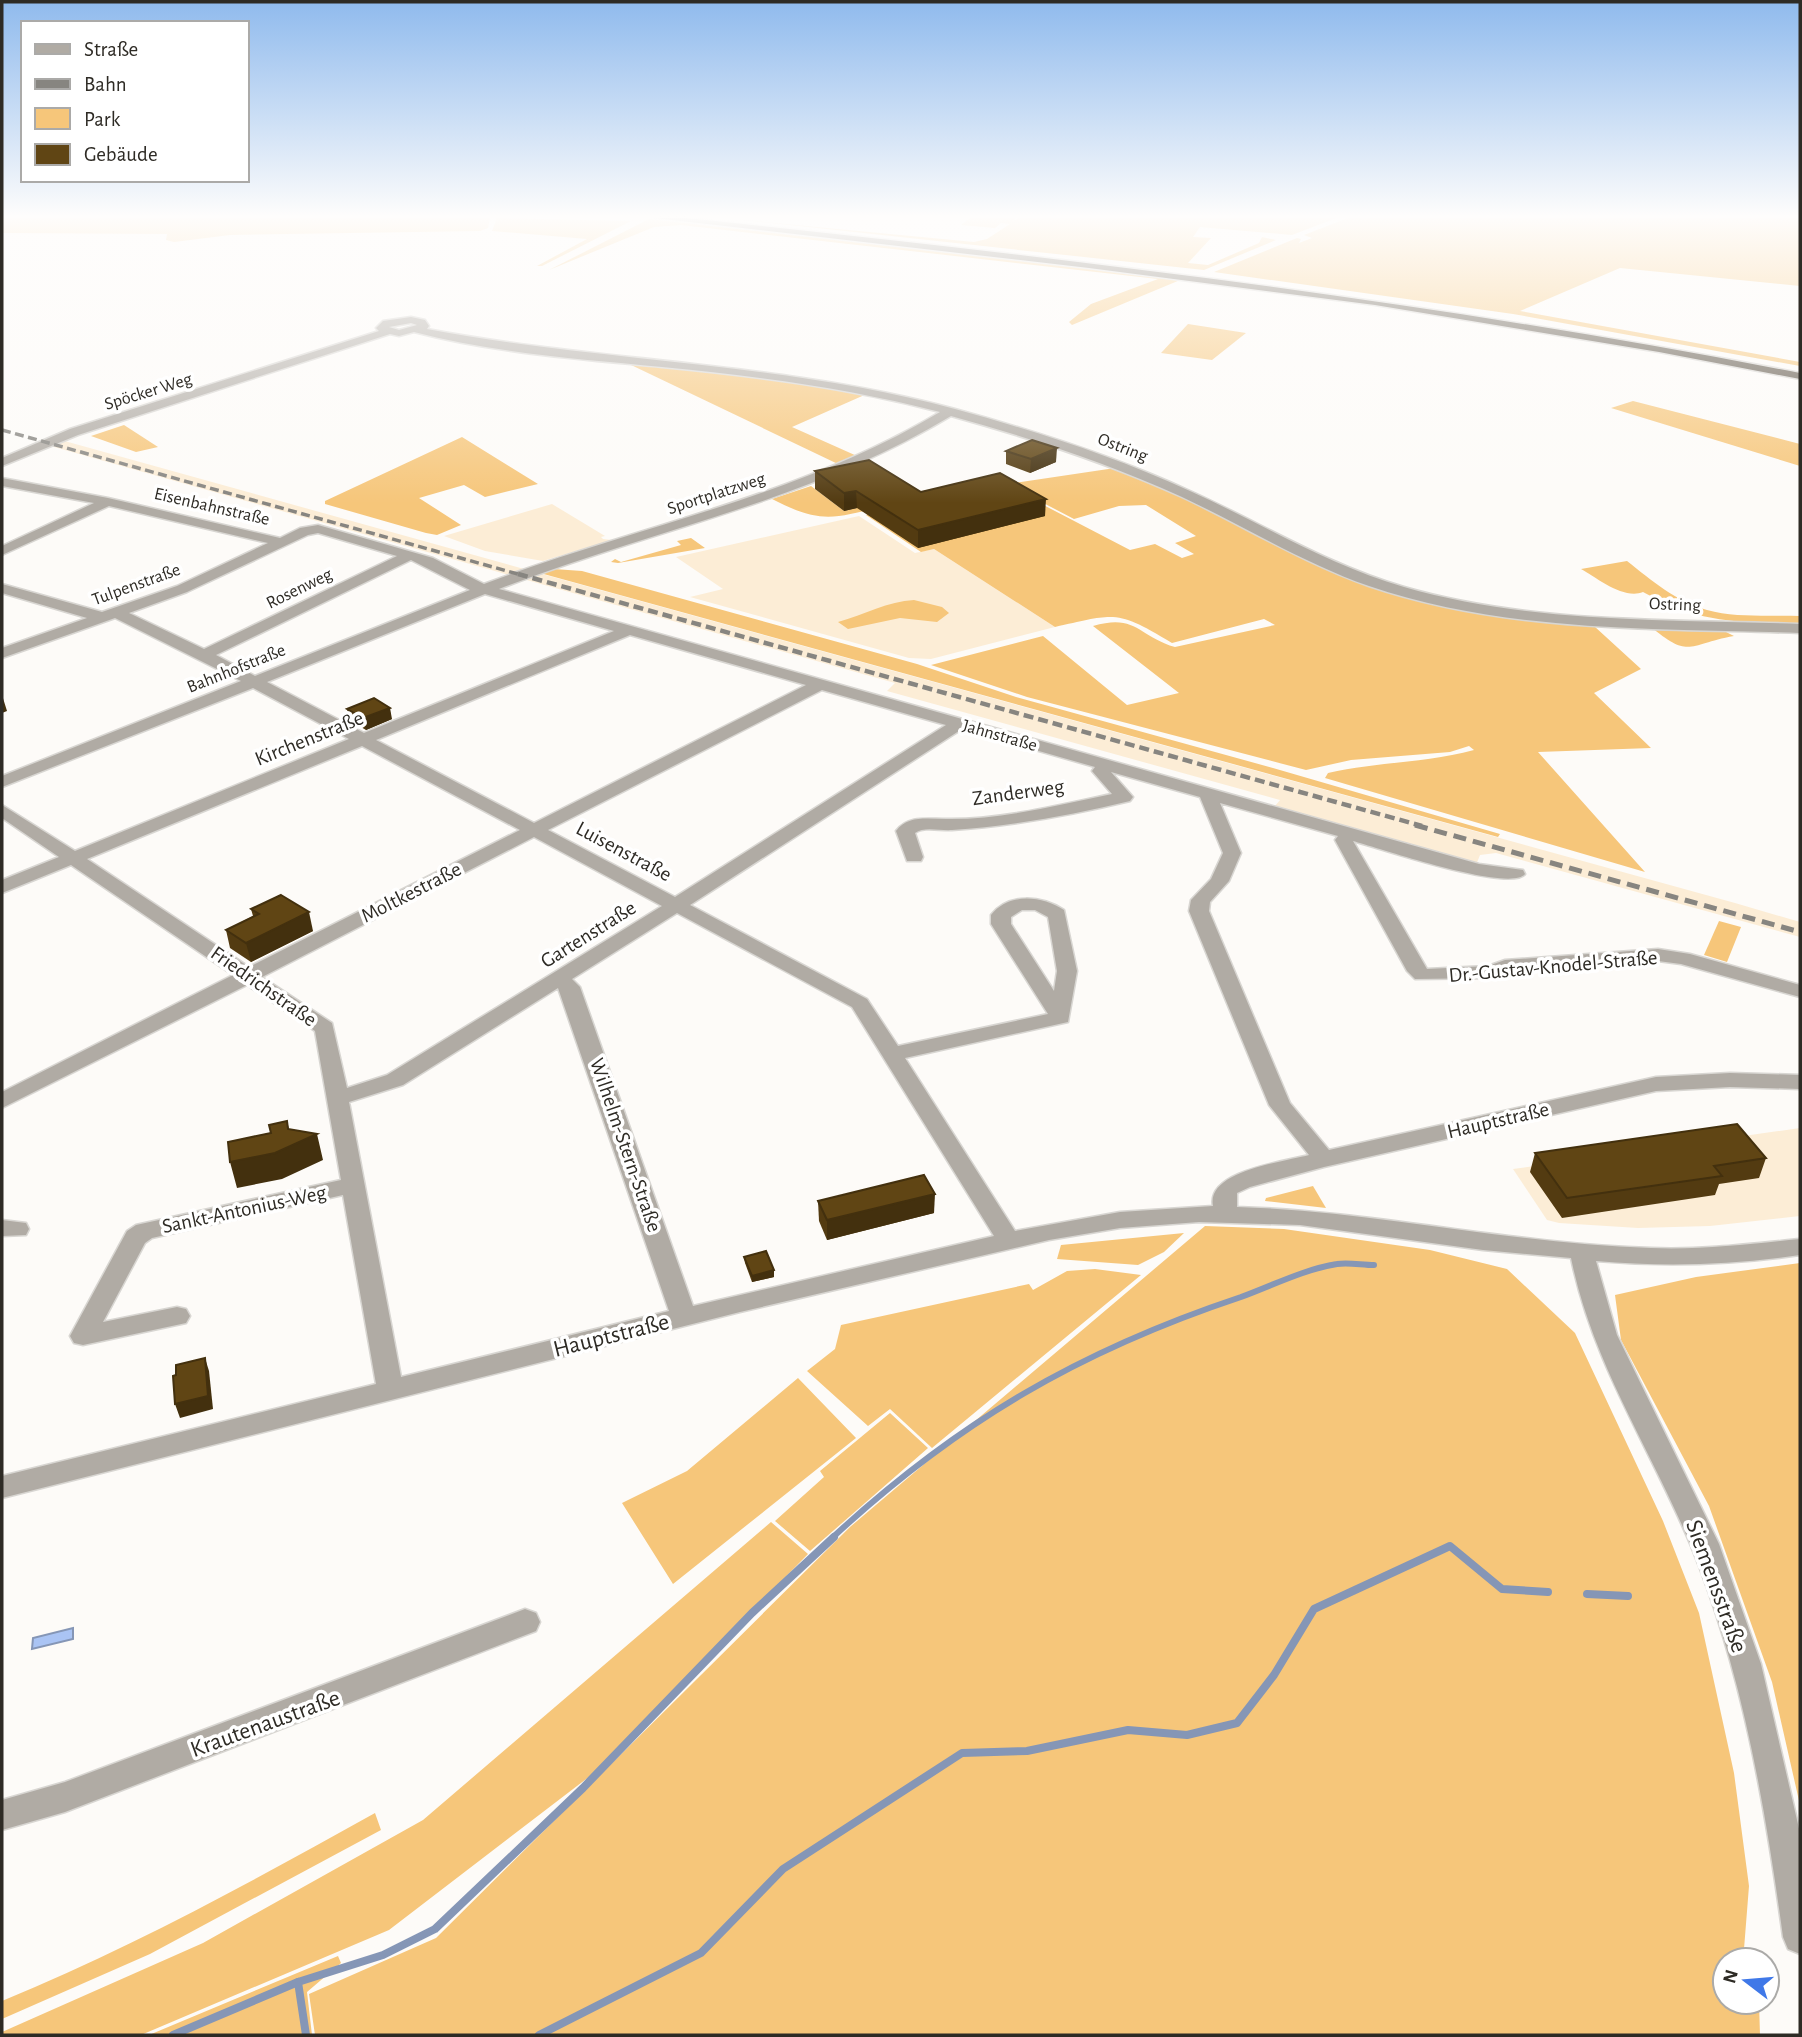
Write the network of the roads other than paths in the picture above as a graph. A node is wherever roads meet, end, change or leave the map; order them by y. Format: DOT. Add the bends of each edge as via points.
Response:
graph roads {
  1 [pos="1442,313"];
  2 [pos="1475,313"];
  3 [pos="386,332"];
  4 [pos="1800,370"];
  5 [pos="1800,376"];
  6 [pos="949,412"];
  7 [pos="2,462"];
  8 [pos="2,482"];
  9 [pos="108,502"];
  10 [pos="280,542"];
  11 [pos="2,551"];
  12 [pos="411,555"];
  13 [pos="2,588"];
  14 [pos="485,589"];
  15 [pos="109,615"];
  16 [pos="1800,628"];
  17 [pos="632,629"];
  18 [pos="2,653"];
  19 [pos="204,655"];
  20 [pos="254,682"];
  21 [pos="821,684"];
  22 [pos="960,723"];
  23 [pos="364,740"];
  24 [pos="1107,765"];
  25 [pos="2,782"];
  26 [pos="1208,794"];
  27 [pos="2,810"];
  28 [pos="534,829"];
  29 [pos="1348,834"];
  30 [pos="75,857"];
  31 [pos="914,858"];
  32 [pos="1516,874"];
  33 [pos="2,887"];
  34 [pos="678,905"];
  35 [pos="247,974"];
  36 [pos="560,979"];
  37 [pos="1800,991"];
  38 [pos="1061,1018"];
  39 [pos="892,1054"];
  40 [pos="1800,1082"];
  41 [pos="337,1098"];
  42 [pos="2,1101"];
  43 [pos="1324,1159"];
  44 [pos="353,1185"];
  45 [pos="1226,1214"];
  46 [pos="1009,1241"];
  47 [pos="1800,1247"];
  48 [pos="1581,1252"];
  49 [pos="177,1316"];
  50 [pos="684,1317"];
  51 [pos="390,1390"];
  52 [pos="2,1487"];
  53 [pos="525,1622"];
  54 [pos="2,1815"];
  55 [pos="1800,1937"];
  1 -- 5 [label="highway"];
  2 -- 4 [label="highway"];
  3 -- 6 [label="street, Ostring" via="383,324 421,322 424,326 418,330 559,354 783,376"];
  3 -- 7 [label="street, Spöcker Weg" via="74,432"];
  6 -- 14 [label="street, Sportplatzweg" via="853,463 793,488"];
  6 -- 16 [label="street, Ostring" via="1117,465 1345,571 1435,600 1557,618"];
  8 -- 9 [label="street, Eisenbahnstraße"];
  9 -- 10 [label="street, Eisenbahnstraße"];
  9 -- 11 [label="street"];
  10 -- 12 [label="street, Eisenbahnstraße" via="318,529"];
  10 -- 15 [label="street, Tulpenstraße" via="182,589"];
  12 -- 14 [label="street, Eisenbahnstraße"];
  12 -- 19 [label="street, Rosenweg"];
  13 -- 15 [label="street, Luisenstraße"];
  14 -- 17 [label="street, Jahnstraße"];
  14 -- 20 [label="street, Bahnhofstraße"];
  15 -- 18 [label="street, Tulpenstraße"];
  15 -- 19 [label="street, Luisenstraße"];
  17 -- 21 [label="street, Jahnstraße"];
  17 -- 23 [label="street, Kirchenstraße"];
  19 -- 20 [label="street, Luisenstraße"];
  20 -- 23 [label="street, Luisenstraße"];
  20 -- 25 [label="street, Bahnhofstraße"];
  21 -- 22 [label="street, Jahnstraße"];
  21 -- 28 [label="street, Moltkestraße"];
  22 -- 24 [label="street, Jahnstraße"];
  22 -- 34 [label="street, Gartenstraße"];
  23 -- 28 [label="street, Luisenstraße"];
  23 -- 30 [label="street, Kirchenstraße"];
  24 -- 26 [label="street, Jahnstraße"];
  24 -- 31 [label="street, Zanderweg" via="1101,771 1124,797 1027,816 915,824 905,831"];
  26 -- 29 [label="street, Jahnstraße"];
  26 -- 43 [label="street" via="1232,853 1220,881 1201,900 1199,911 1280,1105"];
  27 -- 30 [label="street, Friedrichstraße"];
  28 -- 34 [label="street, Luisenstraße"];
  28 -- 35 [label="street, Moltkestraße"];
  29 -- 32 [label="street, Jahnstraße" via="1478,870"];
  29 -- 37 [label="street, Dr.-Gustav-Knodel-Straße" via="1344,840 1422,975 1658,954"];
  30 -- 33 [label="street, Kirchenstraße"];
  30 -- 35 [label="street, Friedrichstraße"];
  34 -- 36 [label="street, Gartenstraße"];
  34 -- 39 [label="street, Luisenstraße" via="860,1003"];
  35 -- 41 [label="street, Friedrichstraße" via="325,1028"];
  35 -- 42 [label="street, Moltkestraße"];
  36 -- 41 [label="street, Gartenstraße" via="395,1080"];
  36 -- 50 [label="street, Wilhelm-Stern-Straße" via="570,987"];
  38 -- 38 [label="street" via="1067,971 1057,914 1037,904 1009,907 1000,915 1001,924"];
  38 -- 39 [label="street"];
  39 -- 46 [label="street, Luisenstraße"];
  40 -- 43 [label="street, Hauptstraße" via="1656,1084"];
  41 -- 44 [label="street, Friedrichstraße"];
  43 -- 45 [label="street, Hauptstraße" via="1228,1188 1223,1198"];
  44 -- 49 [label="street, Sankt-Antonius-Weg" via="145,1231 136,1237 83,1336"];
  44 -- 51 [label="street, Friedrichstraße"];
  45 -- 46 [label="street, Hauptstraße" via="1119,1220"];
  45 -- 48 [label="street, Hauptstraße" via="1300,1217"];
  46 -- 50 [label="street, Hauptstraße"];
  47 -- 48 [label="street, Hauptstraße" via="1723,1256"];
  48 -- 55 [label="street, Siemensstraße" via="1603,1333 1683,1496 1716,1574 1744,1659 1772,1763"];
  50 -- 51 [label="street, Hauptstraße"];
  51 -- 52 [label="street, Hauptstraße"];
  53 -- 54 [label="street, Krautenaustraße" via="65,1797"];
}
